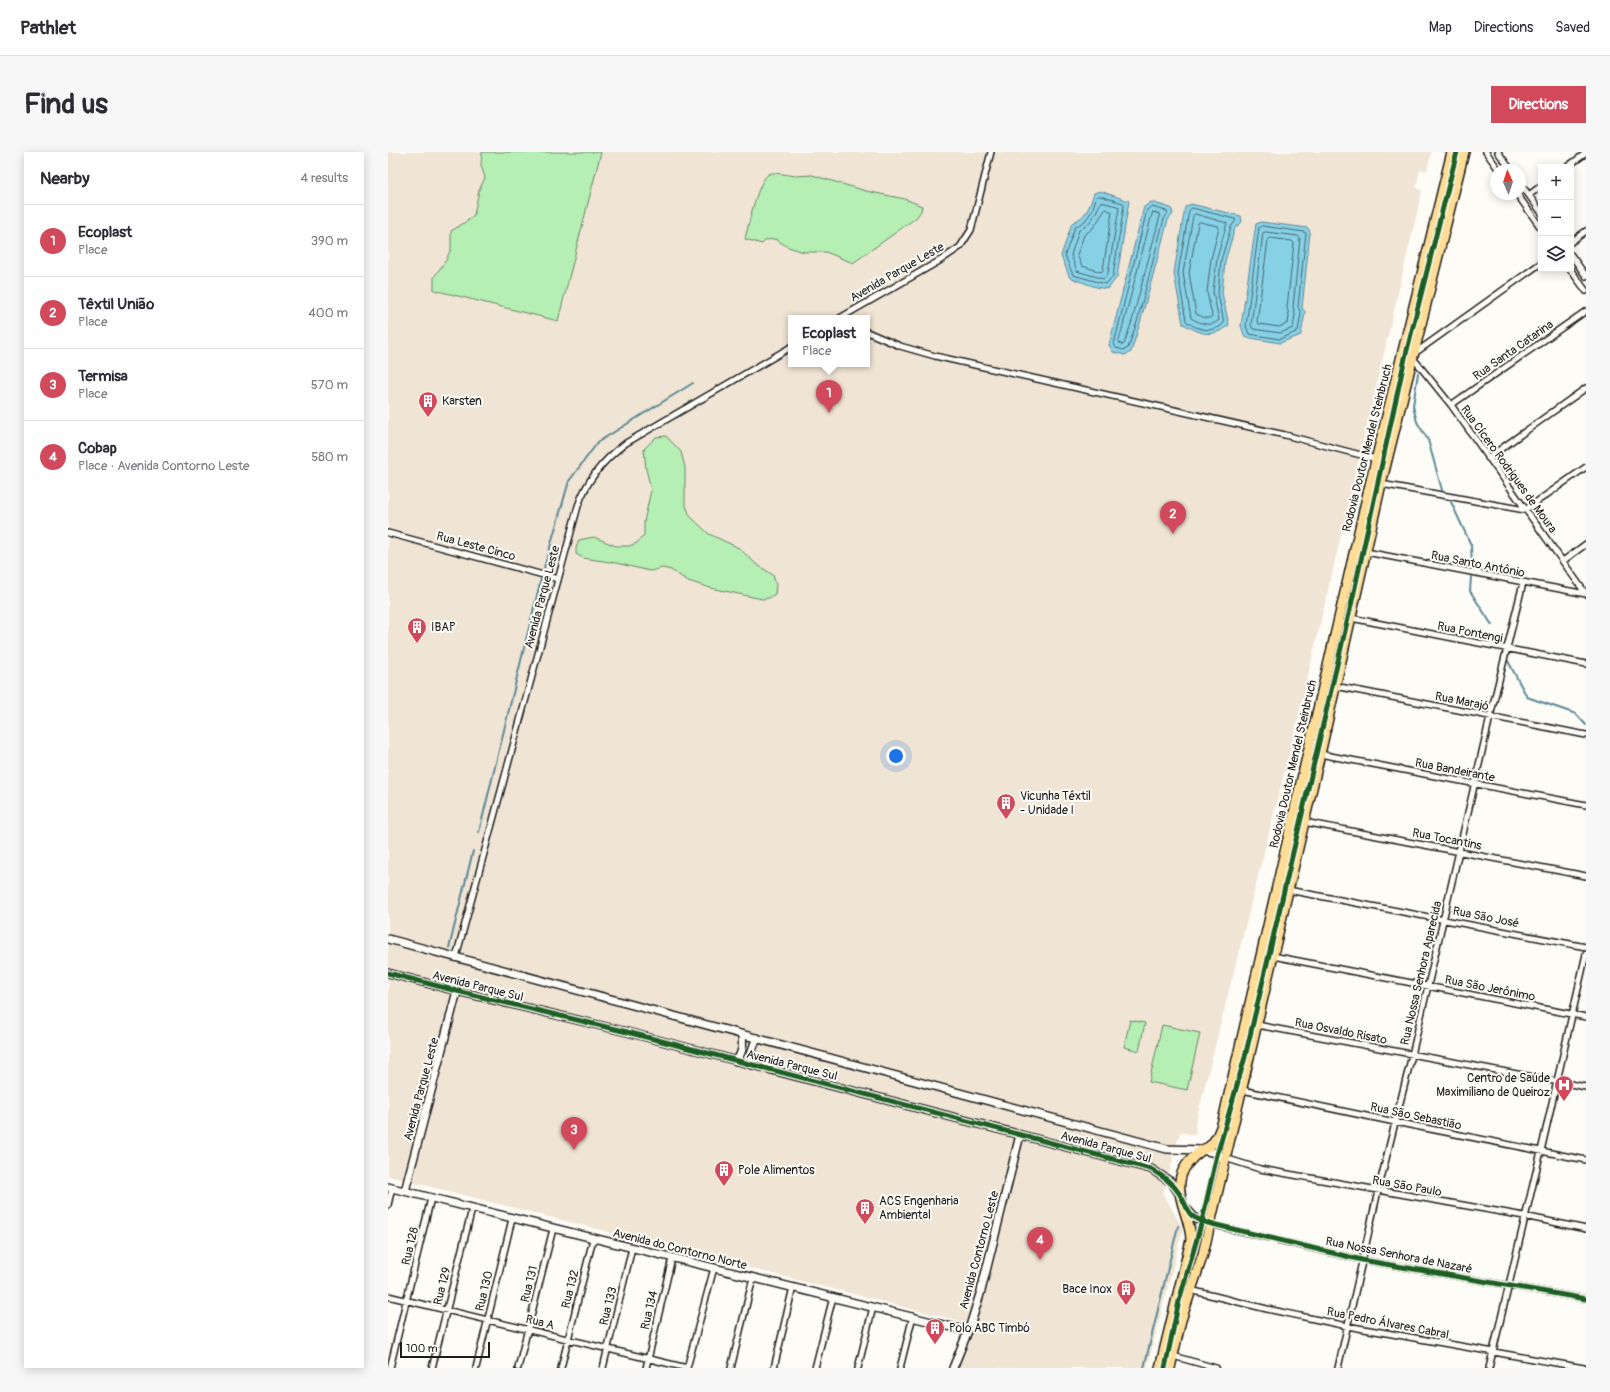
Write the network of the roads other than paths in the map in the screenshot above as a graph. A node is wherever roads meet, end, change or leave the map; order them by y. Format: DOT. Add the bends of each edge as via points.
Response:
graph roads {
  1 [pos="991,152"];
  2 [pos="1452,152"];
  3 [pos="1464,152"];
  4 [pos="1486,152"];
  5 [pos="1498,152"];
  6 [pos="1586,153"];
  7 [pos="1495,164"];
  8 [pos="1507,164"];
  9 [pos="1571,164"];
  10 [pos="1538,188"];
  11 [pos="1526,191"];
  12 [pos="1529,195"];
  13 [pos="1521,200"];
  14 [pos="1536,205"];
  15 [pos="1538,208"];
  16 [pos="1528,211"];
  17 [pos="1538,224"];
  18 [pos="1586,231"];
  19 [pos="1574,240"];
  20 [pos="1574,259"];
  21 [pos="1538,265"];
  22 [pos="1572,272"];
  23 [pos="1586,276"];
  24 [pos="1586,290"];
  25 [pos="1586,311"];
  26 [pos="850,315"];
  27 [pos="870,333"];
  28 [pos="788,348"];
  29 [pos="1414,355"];
  30 [pos="1586,388"];
  31 [pos="1451,405"];
  32 [pos="1488,458"];
  33 [pos="1376,459"];
  34 [pos="1586,466"];
  35 [pos="1381,484"];
  36 [pos="1525,510"];
  37 [pos="388,533"];
  38 [pos="1586,544"];
  39 [pos="1366,552"];
  40 [pos="1563,561"];
  41 [pos="558,578"];
  42 [pos="1522,583"];
  43 [pos="1586,594"];
  44 [pos="1351,618"];
  45 [pos="1507,649"];
  46 [pos="1586,664"];
  47 [pos="1335,686"];
  48 [pos="1490,716"];
  49 [pos="1586,735"];
  50 [pos="1320,754"];
  51 [pos="1475,784"];
  52 [pos="1586,805"];
  53 [pos="1304,822"];
  54 [pos="1460,851"];
  55 [pos="1586,876"];
  56 [pos="1288,890"];
  57 [pos="1443,919"];
  58 [pos="388,939"];
  59 [pos="1586,947"];
  60 [pos="1586,954"];
  61 [pos="1272,956"];
  62 [pos="456,957"];
  63 [pos="388,973"];
  64 [pos="1427,986"];
  65 [pos="457,992"];
  66 [pos="1572,1014"];
  67 [pos="1586,1017"];
  68 [pos="1257,1025"];
  69 [pos="742,1034"];
  70 [pos="757,1038"];
  71 [pos="1412,1055"];
  72 [pos="736,1061"];
  73 [pos="752,1065"];
  74 [pos="1557,1081"];
  75 [pos="1586,1087"];
  76 [pos="1242,1090"];
  77 [pos="1395,1122"];
  78 [pos="1020,1135"];
  79 [pos="1202,1150"];
  80 [pos="1541,1151"];
  81 [pos="1225,1158"];
  82 [pos="1586,1160"];
  83 [pos="390,1188"];
  84 [pos="405,1191"];
  85 [pos="1378,1191"];
  86 [pos="1181,1196"];
  87 [pos="431,1198"];
  88 [pos="388,1204"];
  89 [pos="472,1209"];
  90 [pos="1524,1216"];
  91 [pos="512,1219"];
  92 [pos="1210,1224"];
  93 [pos="553,1229"];
  94 [pos="1586,1229"];
  95 [pos="593,1239"];
  96 [pos="632,1248"];
  97 [pos="672,1258"];
  98 [pos="1362,1260"];
  99 [pos="714,1268"];
  100 [pos="753,1278"];
  101 [pos="1508,1286"];
  102 [pos="793,1287"];
  103 [pos="1190,1290"];
  104 [pos="388,1296"];
  105 [pos="833,1297"];
  106 [pos="1586,1299"];
  107 [pos="407,1300"];
  108 [pos="873,1307"];
  109 [pos="447,1310"];
  110 [pos="913,1316"];
  111 [pos="488,1320"];
  112 [pos="1347,1326"];
  113 [pos="528,1329"];
  114 [pos="968,1331"];
  115 [pos="568,1340"];
  116 [pos="608,1350"];
  117 [pos="1492,1353"];
  118 [pos="1173,1356"];
  119 [pos="648,1359"];
  120 [pos="390,1368"];
  121 [pos="432,1368"];
  122 [pos="476,1368"];
  123 [pos="518,1368"];
  124 [pos="561,1368"];
  125 [pos="603,1368"];
  126 [pos="646,1368"];
  127 [pos="687,1368"];
  128 [pos="731,1368"];
  129 [pos="774,1368"];
  130 [pos="815,1368"];
  131 [pos="858,1368"];
  132 [pos="900,1368"];
  133 [pos="953,1368"];
  134 [pos="1160,1368"];
  135 [pos="1170,1368"];
  136 [pos="1216,1368"];
  137 [pos="1338,1368"];
  138 [pos="1489,1368"];
  139 [pos="1584,1368"];
  1 -- 26 [label="street, Avenida Parque Leste" via="971,230 960,246"];
  2 -- 33 [label="highway, Rodovia Doutor Mendel Steinbruch"];
  3 -- 29 [label="highway, Rodovia Doutor Mendel Steinbruch"];
  4 -- 7 [label="street"];
  5 -- 8 [label="street"];
  6 -- 9 [label="street"];
  10 -- 12 [label="street"];
  11 -- 12 [label="street"];
  12 -- 14 [label="street"];
  13 -- 16 [label="street"];
  14 -- 15 [label="street"];
  14 -- 16 [label="street"];
  16 -- 17 [label="street"];
  18 -- 19 [label="street"];
  20 -- 23 [label="street"];
  21 -- 29 [label="street"];
  22 -- 24 [label="street"];
  25 -- 31 [label="street, Rua Santa Catarina"];
  27 -- 33 [label="street" via="900,346 935,356 1278,433"];
  28 -- 41 [label="street, Avenida Parque Leste" via="626,443 604,461 580,498"];
  29 -- 31 [label="street, Rua Cícero Rodrigues de Moura"];
  29 -- 35 [label="highway, Rodovia Doutor Mendel Steinbruch"];
  30 -- 32 [label="street"];
  31 -- 32 [label="street, Rua Cícero Rodrigues de Moura"];
  32 -- 36 [label="street, Rua Cícero Rodrigues de Moura"];
  33 -- 79 [label="highway, Rodovia Doutor Mendel Steinbruch" via="1227,1103 1218,1133 1210,1146"];
  34 -- 36 [label="street"];
  35 -- 36 [label="street"];
  35 -- 39 [label="highway, Rodovia Doutor Mendel Steinbruch"];
  36 -- 40 [label="street, Rua Cícero Rodrigues de Moura"];
  37 -- 41 [label="street, Rua Leste Cinco"];
  38 -- 40 [label="street"];
  39 -- 42 [label="street, Rua Santo Antônio"];
  39 -- 44 [label="highway, Rodovia Doutor Mendel Steinbruch"];
  40 -- 43 [label="street, Rua Cícero Rodrigues de Moura"];
  41 -- 62 [label="street, Avenida Parque Leste"];
  42 -- 43 [label="street, Rua Santo Antônio"];
  42 -- 45 [label="street, Rua Nossa Senhora Aparecida"];
  44 -- 45 [label="street, Rua Pontengi"];
  44 -- 47 [label="highway, Rodovia Doutor Mendel Steinbruch"];
  45 -- 46 [label="street, Rua Pontengi"];
  45 -- 48 [label="street, Rua Nossa Senhora Aparecida"];
  47 -- 48 [label="street, Rua Marajó"];
  47 -- 50 [label="highway, Rodovia Doutor Mendel Steinbruch"];
  48 -- 49 [label="street, Rua Marajó"];
  48 -- 51 [label="street, Rua Nossa Senhora Aparecida"];
  50 -- 51 [label="street, Rua Bandeirante"];
  50 -- 53 [label="highway, Rodovia Doutor Mendel Steinbruch"];
  51 -- 52 [label="street, Rua Bandeirante"];
  51 -- 54 [label="street, Rua Nossa Senhora Aparecida"];
  53 -- 54 [label="street, Rua Tocantins"];
  53 -- 56 [label="highway, Rodovia Doutor Mendel Steinbruch"];
  54 -- 55 [label="street, Rua Tocantins"];
  54 -- 57 [label="street, Rua Nossa Senhora Aparecida"];
  56 -- 57 [label="street, Rua São José"];
  56 -- 61 [label="highway, Rodovia Doutor Mendel Steinbruch"];
  57 -- 59 [label="street, Rua São José"];
  57 -- 64 [label="street, Rua Nossa Senhora Aparecida"];
  58 -- 62 [label="street, Avenida Parque Sul"];
  60 -- 66 [label="street"];
  61 -- 64 [label="street, Rua São Jerônimo"];
  61 -- 68 [label="highway, Rodovia Doutor Mendel Steinbruch"];
  62 -- 69 [label="street, Avenida Parque Sul"];
  63 -- 65 [label="street, Avenida Parque Sul"];
  64 -- 66 [label="street, Rua São Jerônimo"];
  64 -- 71 [label="street, Rua Nossa Senhora Aparecida"];
  65 -- 72 [label="street, Avenida Parque Sul"];
  65 -- 84 [label="street, Avenida Parque Leste"];
  66 -- 67 [label="street, Rua São Jerônimo"];
  66 -- 74 [label="street"];
  68 -- 71 [label="street, Rua Osvaldo Risato"];
  68 -- 76 [label="highway, Rodovia Doutor Mendel Steinbruch"];
  69 -- 70 [label="street, Avenida Parque Sul"];
  69 -- 72 [label="street" via="741,1055"];
  70 -- 73 [label="street" via="750,1059"];
  70 -- 79 [label="street, Avenida Parque Sul" via="1167,1149"];
  71 -- 74 [label="street, Rua Osvaldo Risato"];
  71 -- 77 [label="street, Rua Nossa Senhora Aparecida"];
  72 -- 73 [label="street, Avenida Parque Sul"];
  73 -- 78 [label="street, Avenida Parque Sul"];
  74 -- 75 [label="street, Rua Osvaldo Risato"];
  74 -- 80 [label="street"];
  76 -- 77 [label="street, Rua São Sebastião"];
  76 -- 81 [label="highway, Rodovia Doutor Mendel Steinbruch"];
  77 -- 80 [label="street, Rua São Sebastião"];
  77 -- 85 [label="street, Rua Nossa Senhora Aparecida"];
  78 -- 86 [label="street, Avenida Parque Sul" via="1151,1169 1170,1182"];
  78 -- 114 [label="street, Avenida Contorno Leste" via="981,1291"];
  79 -- 81 [label="street, Avenida Parque Sul"];
  79 -- 86 [label="highway, Rodovia Doutor Mendel Steinbruch" via="1185,1167 1181,1176"];
  80 -- 82 [label="street, Rua São Sebastião"];
  80 -- 90 [label="street"];
  81 -- 85 [label="street, Rua São Paulo" via="1260,1169"];
  81 -- 92 [label="highway, Rodovia Doutor Mendel Steinbruch"];
  83 -- 84 [label="street, Avenida do Contorno Norte"];
  83 -- 88 [label="street"];
  84 -- 87 [label="street, Avenida do Contorno Norte"];
  85 -- 90 [label="street, Rua São Paulo"];
  85 -- 98 [label="street, Rua Nossa Senhora Aparecida"];
  86 -- 92 [label="street, Avenida Parque Sul" via="1190,1214"];
  86 -- 134 [label="highway, Rodovia Doutor Mendel Steinbruch" via="1190,1226 1191,1240"];
  87 -- 89 [label="street, Avenida do Contorno Norte"];
  87 -- 107 [label="street, Rua 128"];
  89 -- 91 [label="street, Avenida do Contorno Norte"];
  89 -- 109 [label="street, Rua 129"];
  90 -- 94 [label="street, Rua São Paulo"];
  90 -- 101 [label="street"];
  91 -- 93 [label="street, Avenida do Contorno Norte"];
  91 -- 111 [label="street, Rua 130"];
  92 -- 98 [label="street, Rua Nossa Senhora de Nazaré"];
  92 -- 103 [label="highway, Rodovia Doutor Mendel Steinbruch"];
  93 -- 95 [label="street, Avenida do Contorno Norte"];
  93 -- 113 [label="street, Rua 131"];
  95 -- 96 [label="street, Avenida do Contorno Norte"];
  95 -- 115 [label="street, Rua 132"];
  96 -- 97 [label="street, Avenida do Contorno Norte"];
  96 -- 116 [label="street, Rua 133"];
  97 -- 99 [label="street, Avenida do Contorno Norte"];
  97 -- 119 [label="street, Rua 134"];
  98 -- 101 [label="street, Rua Nossa Senhora de Nazaré"];
  98 -- 112 [label="street, Rua Nossa Senhora Aparecida"];
  99 -- 100 [label="street, Avenida do Contorno Norte"];
  99 -- 127 [label="street"];
  100 -- 102 [label="street, Avenida do Contorno Norte"];
  100 -- 128 [label="street"];
  101 -- 106 [label="street, Rua Nossa Senhora de Nazaré"];
  101 -- 117 [label="street"];
  102 -- 105 [label="street, Avenida do Contorno Norte"];
  102 -- 129 [label="street"];
  103 -- 112 [label="street, Rua Pedro Álvares Cabral" via="1267,1310"];
  103 -- 118 [label="highway, Rodovia Doutor Mendel Steinbruch"];
  104 -- 107 [label="street, Rua A"];
  105 -- 108 [label="street, Avenida do Contorno Norte"];
  105 -- 130 [label="street"];
  107 -- 109 [label="street, Rua A"];
  107 -- 120 [label="street, Rua 128"];
  108 -- 110 [label="street, Avenida do Contorno Norte"];
  108 -- 131 [label="street"];
  109 -- 111 [label="street, Rua A"];
  109 -- 121 [label="street, Rua 129"];
  110 -- 114 [label="street, Avenida do Contorno Norte"];
  110 -- 132 [label="street"];
  111 -- 113 [label="street, Rua A"];
  111 -- 122 [label="street, Rua 130"];
  112 -- 117 [label="street, Rua Pedro Álvares Cabral"];
  112 -- 137 [label="street, Rua Nossa Senhora Aparecida"];
  113 -- 115 [label="street, Rua A"];
  113 -- 123 [label="street, Rua 131"];
  114 -- 133 [label="street, Avenida Contorno Leste"];
  115 -- 116 [label="street, Rua A"];
  115 -- 124 [label="street, Rua 132"];
  116 -- 119 [label="street, Rua A"];
  116 -- 125 [label="street, Rua 133"];
  117 -- 138 [label="street"];
  117 -- 139 [label="street, Rua Pedro Álvares Cabral"];
  118 -- 135 [label="highway, Rodovia Doutor Mendel Steinbruch"];
  118 -- 136 [label="street"];
  119 -- 126 [label="street, Rua 134"];
  119 -- 127 [label="street, Rua A"];
}
